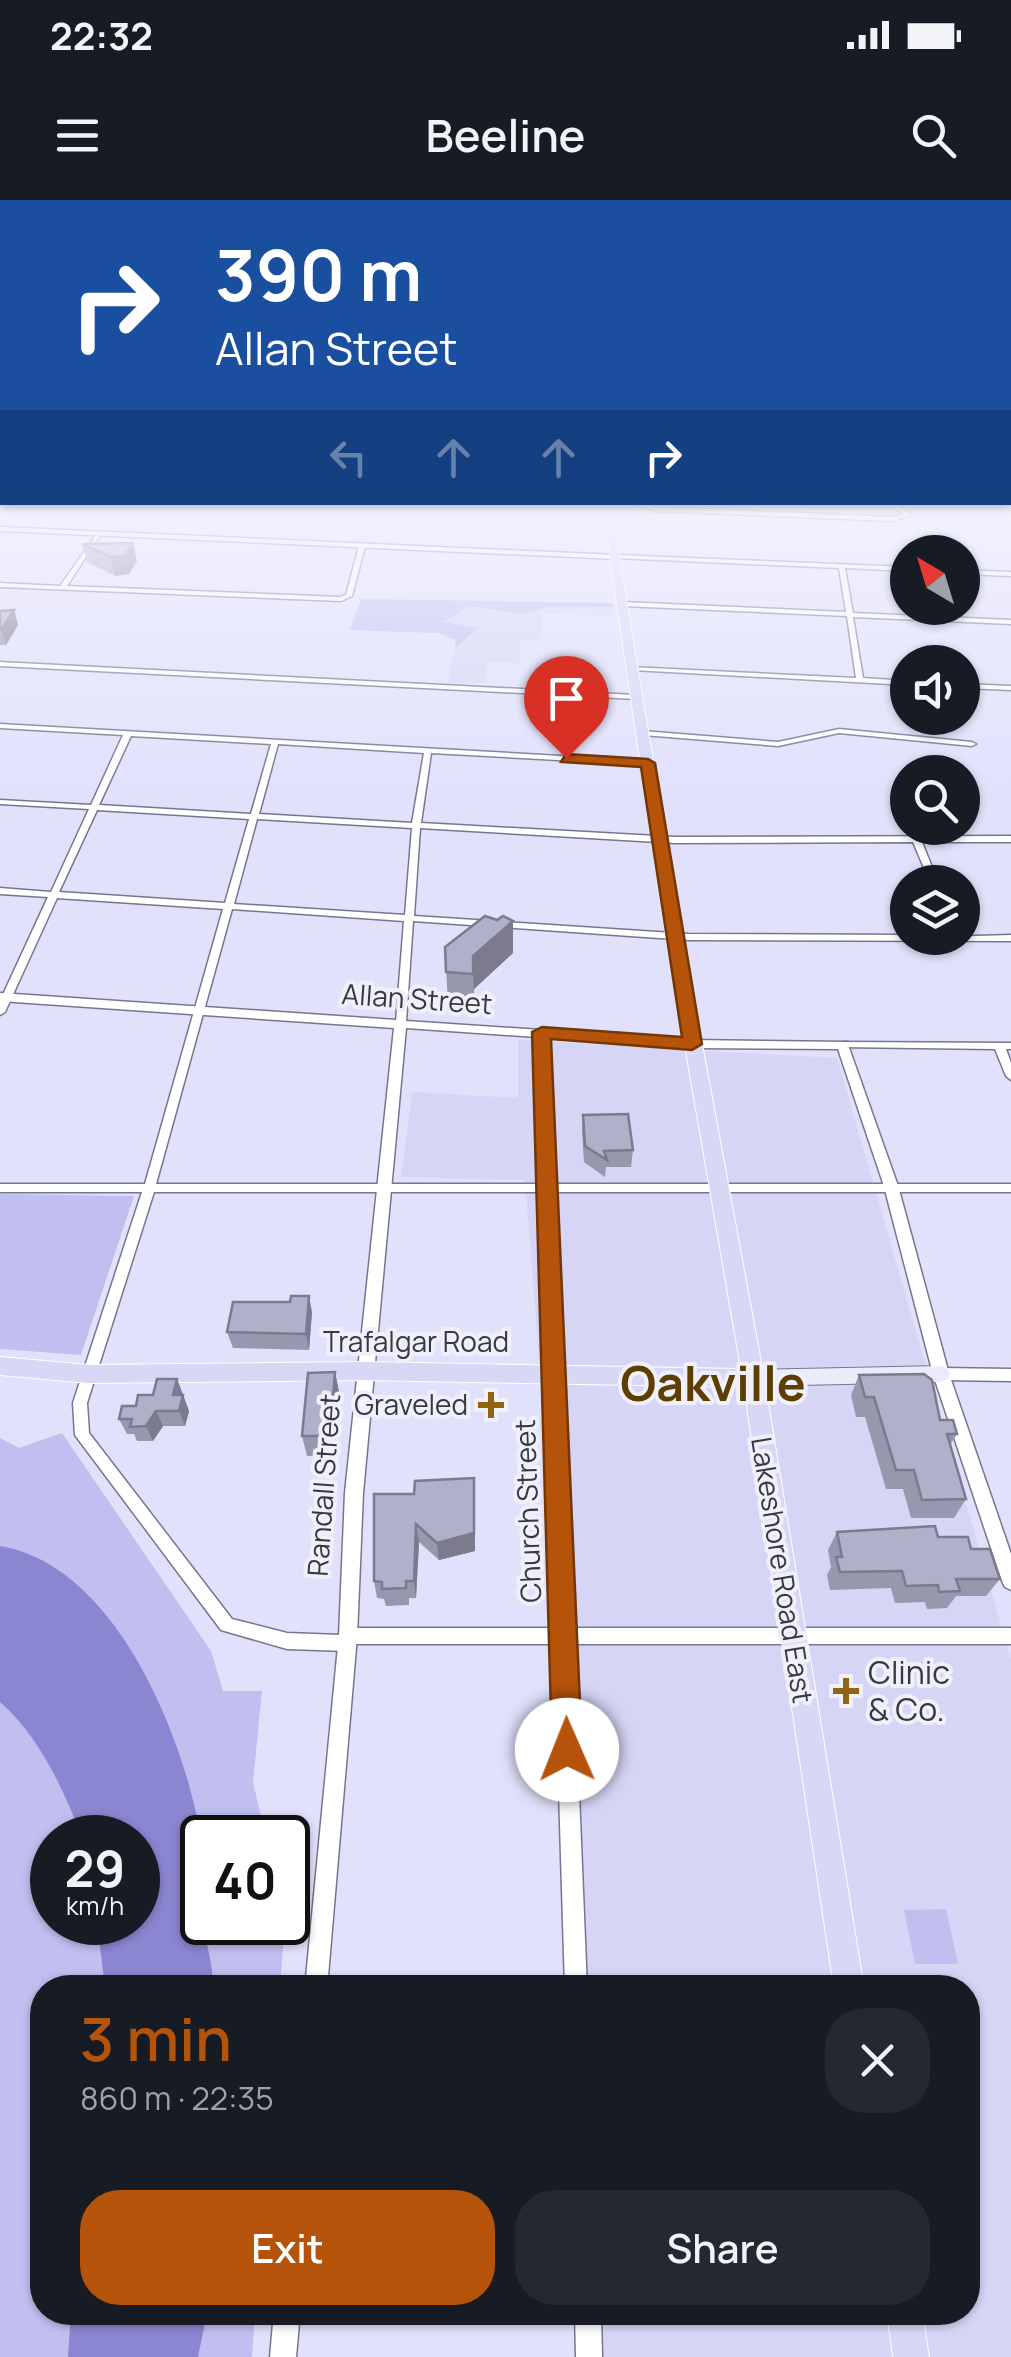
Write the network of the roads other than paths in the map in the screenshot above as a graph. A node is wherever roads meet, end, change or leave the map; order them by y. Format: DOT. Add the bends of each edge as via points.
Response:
graph roads {
  1 [pos="128,592"];
  2 [pos="350,592"];
  3 [pos="621,592"];
  4 [pos="847,592"];
  5 [pos="623,604"];
  6 [pos="851,614"];
  7 [pos="1011,622"];
  8 [pos="0,664"];
  9 [pos="632,668"];
  10 [pos="860,680"];
  11 [pos="890,682"];
  12 [pos="980,687"];
  13 [pos="1011,688"];
  14 [pos="636,697"];
  15 [pos="0,726"];
  16 [pos="128,733"];
  17 [pos="643,733"];
  18 [pos="275,742"];
  19 [pos="972,744"];
  20 [pos="428,750"];
  21 [pos="648,763"];
  22 [pos="0,802"];
  23 [pos="93,807"];
  24 [pos="254,816"];
  25 [pos="416,826"];
  26 [pos="980,839"];
  27 [pos="1011,839"];
  28 [pos="660,840"];
  29 [pos="890,840"];
  30 [pos="0,891"];
  31 [pos="54,894"];
  32 [pos="229,906"];
  33 [pos="408,921"];
  34 [pos="674,936"];
  35 [pos="890,938"];
  36 [pos="980,938"];
  37 [pos="1011,938"];
  38 [pos="3,997"];
  39 [pos="197,1011"];
  40 [pos="0,1012"];
  41 [pos="401,1022"];
  42 [pos="542,1032"];
  43 [pos="692,1044"];
  44 [pos="843,1045"];
  45 [pos="1005,1046"];
  46 [pos="1011,1076"];
  47 [pos="891,1186"];
  48 [pos="544,1187"];
  49 [pos="718,1187"];
  50 [pos="0,1188"];
  51 [pos="382,1188"];
  52 [pos="1011,1188"];
  53 [pos="149,1189"];
  54 [pos="0,1366"];
  55 [pos="365,1371"];
  56 [pos="555,1373"];
  57 [pos="89,1374"];
  58 [pos="942,1374"];
  59 [pos="1011,1375"];
  60 [pos="753,1378"];
  61 [pos="1011,1581"];
  62 [pos="792,1634"];
  63 [pos="565,1635"];
  64 [pos="1011,1636"];
  65 [pos="348,1639"];
  66 [pos="317,1975"];
  67 [pos="576,1975"];
  68 [pos="846,1975"];
  69 [pos="286,2325"];
  70 [pos="588,2325"];
  71 [pos="906,2325"];
  72 [pos="283,2357"];
  73 [pos="589,2357"];
  74 [pos="911,2357"];
  1 -- 2 [label="street" via="242,598"];
  3 -- 5 [label="main road, Lakeshore Road East"];
  4 -- 6 [label="street"];
  5 -- 6 [label="street"];
  5 -- 9 [label="main road, Lakeshore Road East"];
  6 -- 7 [label="street"];
  6 -- 10 [label="street"];
  8 -- 14 [label="street"];
  9 -- 10 [label="street"];
  9 -- 14 [label="main road, Lakeshore Road East"];
  10 -- 11 [label="street"];
  12 -- 13 [label="street"];
  14 -- 17 [label="main road, Lakeshore Road East"];
  15 -- 16 [label="street"];
  16 -- 18 [label="street"];
  16 -- 23 [label="street"];
  17 -- 19 [label="street" via="778,744 840,731"];
  17 -- 21 [label="main road, Lakeshore Road East"];
  18 -- 20 [label="street"];
  18 -- 24 [label="street"];
  20 -- 21 [label="street"];
  20 -- 25 [label="street, Randall Street"];
  21 -- 28 [label="main road, Lakeshore Road East"];
  22 -- 23 [label="street"];
  23 -- 24 [label="street"];
  23 -- 31 [label="street"];
  24 -- 25 [label="street"];
  24 -- 32 [label="street"];
  25 -- 28 [label="street"];
  25 -- 33 [label="street, Randall Street"];
  26 -- 27 [label="street"];
  28 -- 29 [label="street"];
  28 -- 34 [label="main road, Lakeshore Road East"];
  30 -- 31 [label="street"];
  31 -- 32 [label="street"];
  31 -- 38 [label="street"];
  32 -- 33 [label="street"];
  32 -- 39 [label="street"];
  33 -- 34 [label="street"];
  33 -- 41 [label="street, Randall Street"];
  34 -- 35 [label="street"];
  34 -- 43 [label="main road, Lakeshore Road East"];
  36 -- 37 [label="street"];
  38 -- 39 [label="street, Allan Street"];
  38 -- 40 [label="street"];
  39 -- 41 [label="street, Allan Street"];
  39 -- 53 [label="street"];
  41 -- 42 [label="street, Allan Street"];
  41 -- 51 [label="street, Randall Street"];
  42 -- 43 [label="street, Allan Street"];
  42 -- 48 [label="street, Church Street"];
  43 -- 44 [label="street, Allan Street"];
  43 -- 49 [label="main road, Lakeshore Road East"];
  44 -- 45 [label="street, Allan Street"];
  44 -- 47 [label="street"];
  45 -- 46 [label="street"];
  47 -- 49 [label="street"];
  47 -- 52 [label="street"];
  47 -- 58 [label="street"];
  48 -- 49 [label="street"];
  48 -- 51 [label="street"];
  48 -- 56 [label="street, Church Street"];
  49 -- 60 [label="main road, Lakeshore Road East"];
  50 -- 53 [label="street"];
  51 -- 53 [label="street"];
  51 -- 55 [label="street, Randall Street"];
  53 -- 57 [label="street"];
  54 -- 57 [label="main road, Trafalgar Road"];
  55 -- 56 [label="main road, Trafalgar Road"];
  55 -- 57 [label="main road, Trafalgar Road"];
  55 -- 65 [label="street, Randall Street"];
  56 -- 60 [label="main road, Trafalgar Road"];
  56 -- 63 [label="street, Church Street"];
  57 -- 65 [label="street" via="80,1403 82,1435 227,1625 287,1641"];
  58 -- 59 [label="street, Trafalgar Road"];
  58 -- 60 [label="main road, Trafalgar Road"];
  58 -- 61 [label="street"];
  60 -- 62 [label="main road, Lakeshore Road East"];
  62 -- 63 [label="street"];
  62 -- 64 [label="street"];
  62 -- 68 [label="main road, Lakeshore Road East"];
  63 -- 65 [label="street"];
  63 -- 67 [label="street, Church Street"];
  65 -- 66 [label="street, Randall Street"];
  69 -- 72 [label="street"];
  70 -- 73 [label="street"];
  71 -- 74 [label="main road"];
}
